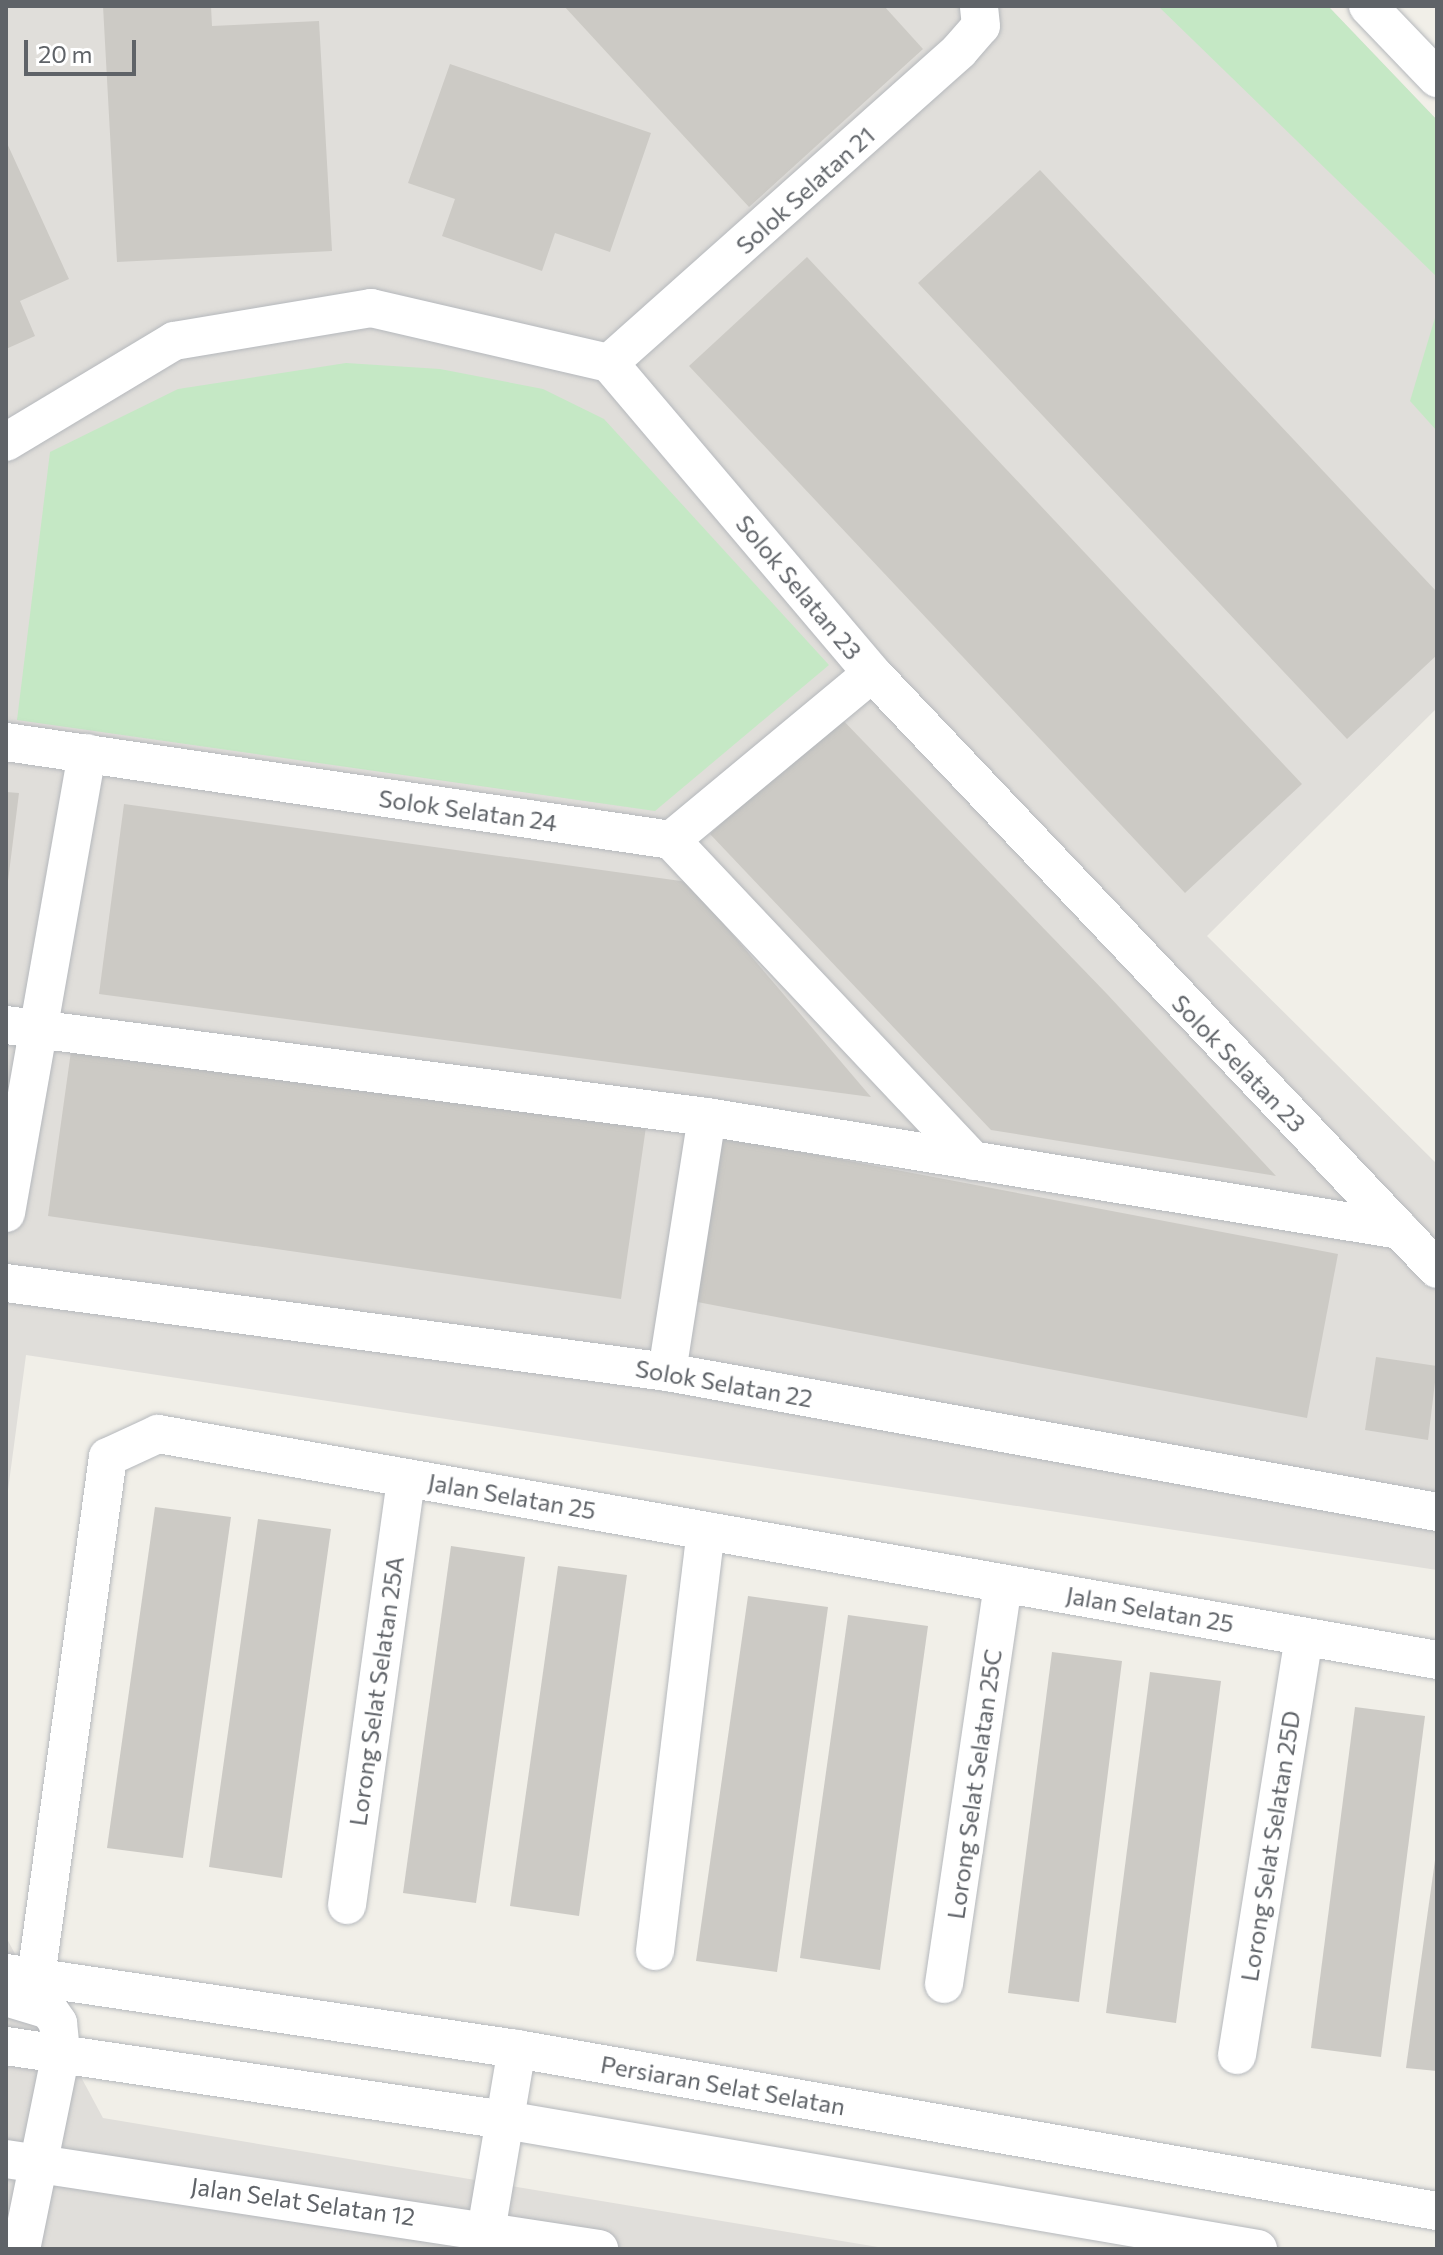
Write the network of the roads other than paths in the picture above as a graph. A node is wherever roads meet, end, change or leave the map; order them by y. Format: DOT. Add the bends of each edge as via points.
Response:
graph roads {
  1 [pos="979,6"];
  2 [pos="1368,6"];
  3 [pos="1437,78"];
  4 [pos="609,363"];
  5 [pos="6,442"];
  6 [pos="872,673"];
  7 [pos="6,742"];
  8 [pos="87,753"];
  9 [pos="671,840"];
  10 [pos="23,1028"];
  11 [pos="707,1117"];
  12 [pos="974,1161"];
  13 [pos="6,1213"];
  14 [pos="1400,1230"];
  15 [pos="1437,1269"];
  16 [pos="6,1283"];
  17 [pos="667,1372"];
  18 [pos="406,1478"];
  19 [pos="1437,1512"];
  20 [pos="706,1531"];
  21 [pos="1003,1584"];
  22 [pos="1304,1637"];
  23 [pos="1437,1660"];
  24 [pos="347,1905"];
  25 [pos="655,1951"];
  26 [pos="16,1982"];
  27 [pos="944,1984"];
  28 [pos="6,2046"];
  29 [pos="517,2049"];
  30 [pos="61,2053"];
  31 [pos="1237,2055"];
  32 [pos="505,2120"];
  33 [pos="22,2161"];
  34 [pos="1437,2211"];
  35 [pos="485,2238"];
  36 [pos="21,2249"];
  37 [pos="599,2249"];
  38 [pos="1258,2249"];
  1 -- 4 [label="street, Solok Selatan 21" via="981,26 959,51"];
  2 -- 3 [label="street"];
  4 -- 5 [label="street" via="371,308 174,341"];
  4 -- 6 [label="street, Solok Selatan 23"];
  6 -- 9 [label="street"];
  6 -- 14 [label="street, Solok Selatan 23"];
  7 -- 8 [label="street, Solok Selatan 24"];
  8 -- 9 [label="street, Solok Selatan 24"];
  8 -- 10 [label="street"];
  9 -- 12 [label="street"];
  10 -- 11 [label="street"];
  10 -- 13 [label="street"];
  11 -- 12 [label="street"];
  11 -- 17 [label="street"];
  12 -- 14 [label="street"];
  14 -- 15 [label="street, Solok Selatan 23"];
  16 -- 17 [label="street, Solok Selatan 22"];
  17 -- 19 [label="street, Solok Selatan 22"];
  18 -- 20 [label="street, Jalan Selatan 25"];
  18 -- 24 [label="street, Lorong Selat Selatan 25A"];
  18 -- 26 [label="street, Jalan Selatan 25" via="158,1434 108,1457"];
  20 -- 21 [label="street, Jalan Selatan 25"];
  20 -- 25 [label="street"];
  21 -- 22 [label="street, Jalan Selatan 25"];
  21 -- 27 [label="street, Lorong Selat Selatan 25C"];
  22 -- 23 [label="street, Jalan Selatan 25"];
  22 -- 31 [label="street, Lorong Selat Selatan 25D"];
  26 -- 29 [label="street, Persiaran Selat Selatan"];
  26 -- 30 [label="street" via="58,2023"];
  28 -- 30 [label="street"];
  29 -- 32 [label="street"];
  29 -- 34 [label="street, Persiaran Selat Selatan"];
  30 -- 32 [label="street"];
  30 -- 33 [label="street"];
  32 -- 35 [label="street"];
  32 -- 38 [label="street"];
  33 -- 35 [label="street, Jalan Selat Selatan 12"];
  33 -- 36 [label="street"];
  35 -- 37 [label="street, Jalan Selat Selatan 12"];
}
